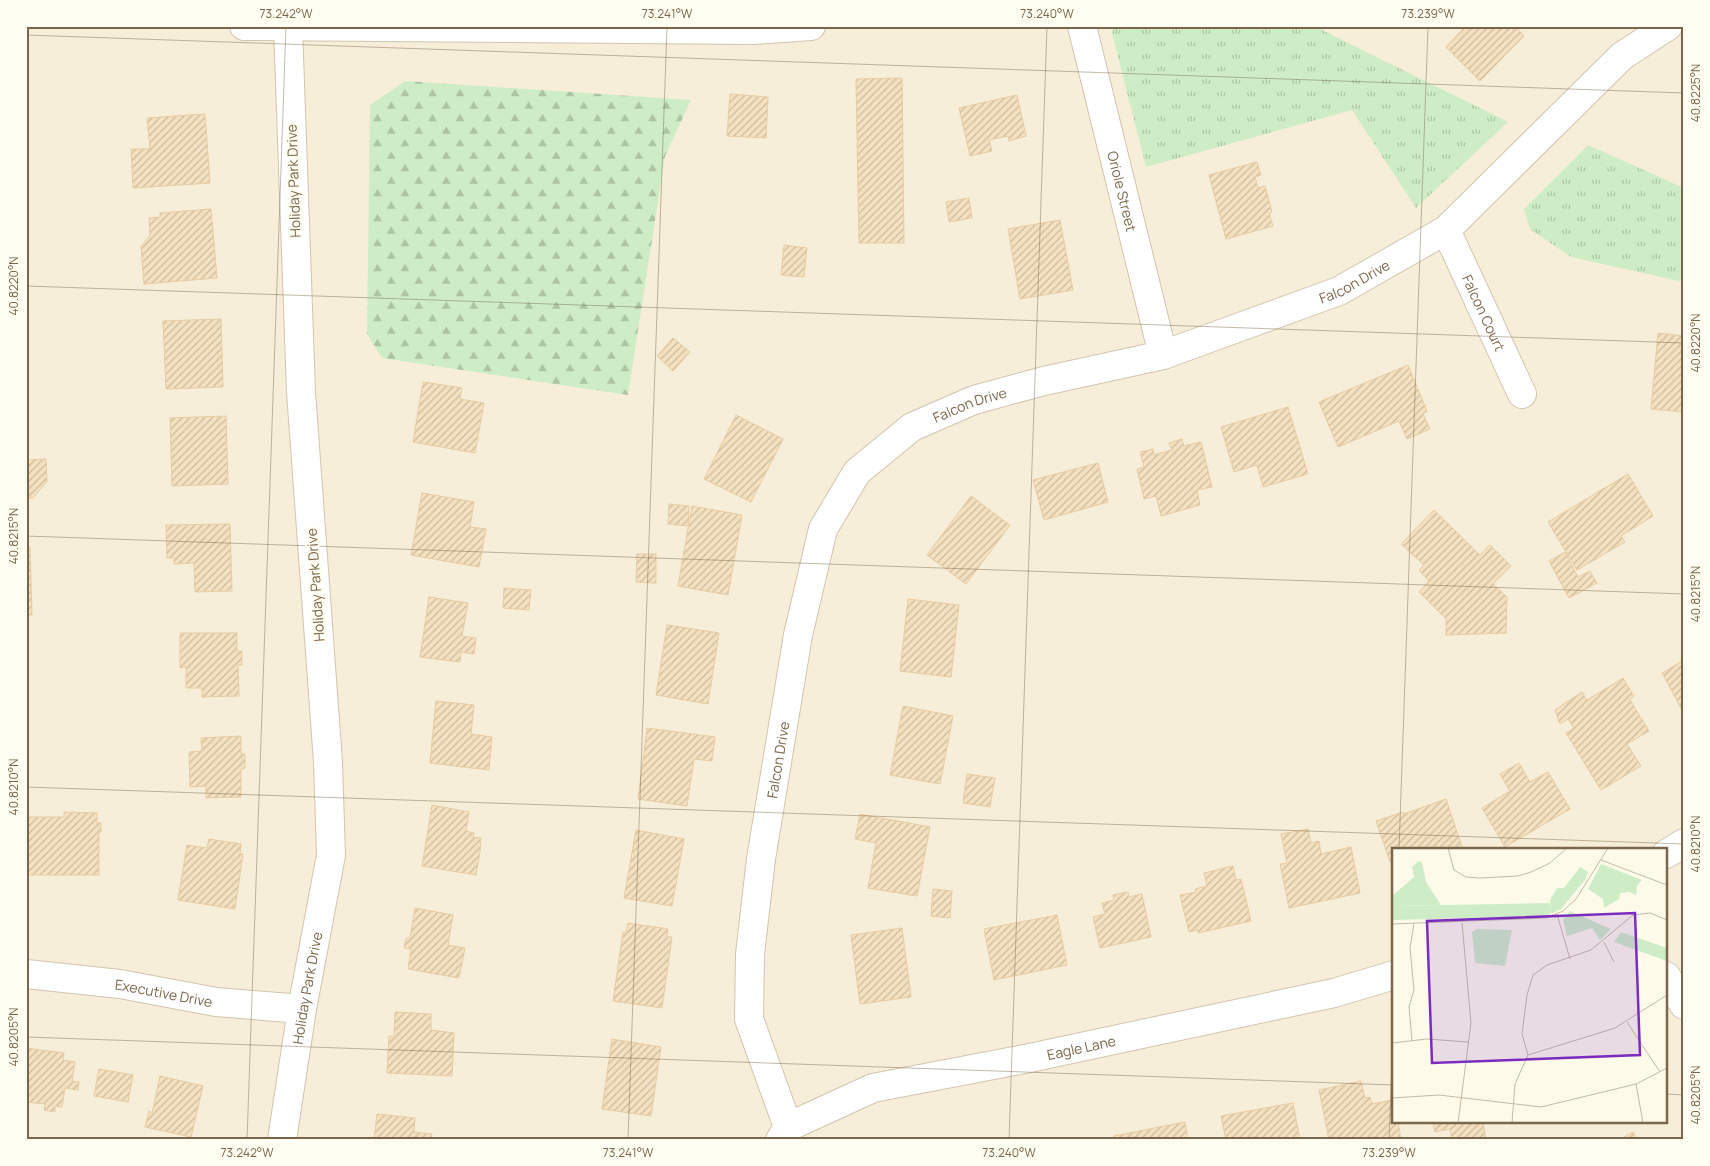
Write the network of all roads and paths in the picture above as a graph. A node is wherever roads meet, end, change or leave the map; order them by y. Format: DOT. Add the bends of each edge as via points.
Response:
graph roads {
  1 [pos="244,26"];
  2 [pos="811,26"];
  3 [pos="1082,26"];
  4 [pos="1668,26"];
  5 [pos="288,27"];
  6 [pos="1446,230"];
  7 [pos="1163,355"];
  8 [pos="1522,394"];
  9 [pos="1684,843"];
  10 [pos="1668,853"];
  11 [pos="26,974"];
  12 [pos="1392,976"];
  13 [pos="1668,979"];
  14 [pos="1684,1005"];
  15 [pos="302,1009"];
  16 [pos="784,1133"];
  17 [pos="282,1140"];
  1 -- 5 [label="street"];
  2 -- 5 [label="street" via="753,30"];
  3 -- 7 [label="street, Oriole Street"];
  4 -- 6 [label="street, Falcon Drive" via="1622,56"];
  5 -- 15 [label="street, Holiday Park Drive" via="300,392 328,762 331,855"];
  6 -- 7 [label="street, Falcon Drive" via="1339,291"];
  6 -- 8 [label="street, Falcon Court"];
  7 -- 16 [label="street, Falcon Drive" via="974,400 912,427 857,472 823,529 798,635 750,954 749,1019"];
  9 -- 10 [label="street"];
  11 -- 15 [label="street, Executive Drive" via="120,984 216,1002"];
  12 -- 16 [label="street, Eagle Lane" via="1324,995 873,1088"];
  13 -- 14 [label="street"];
  15 -- 17 [label="street, Holiday Park Drive"];
}
